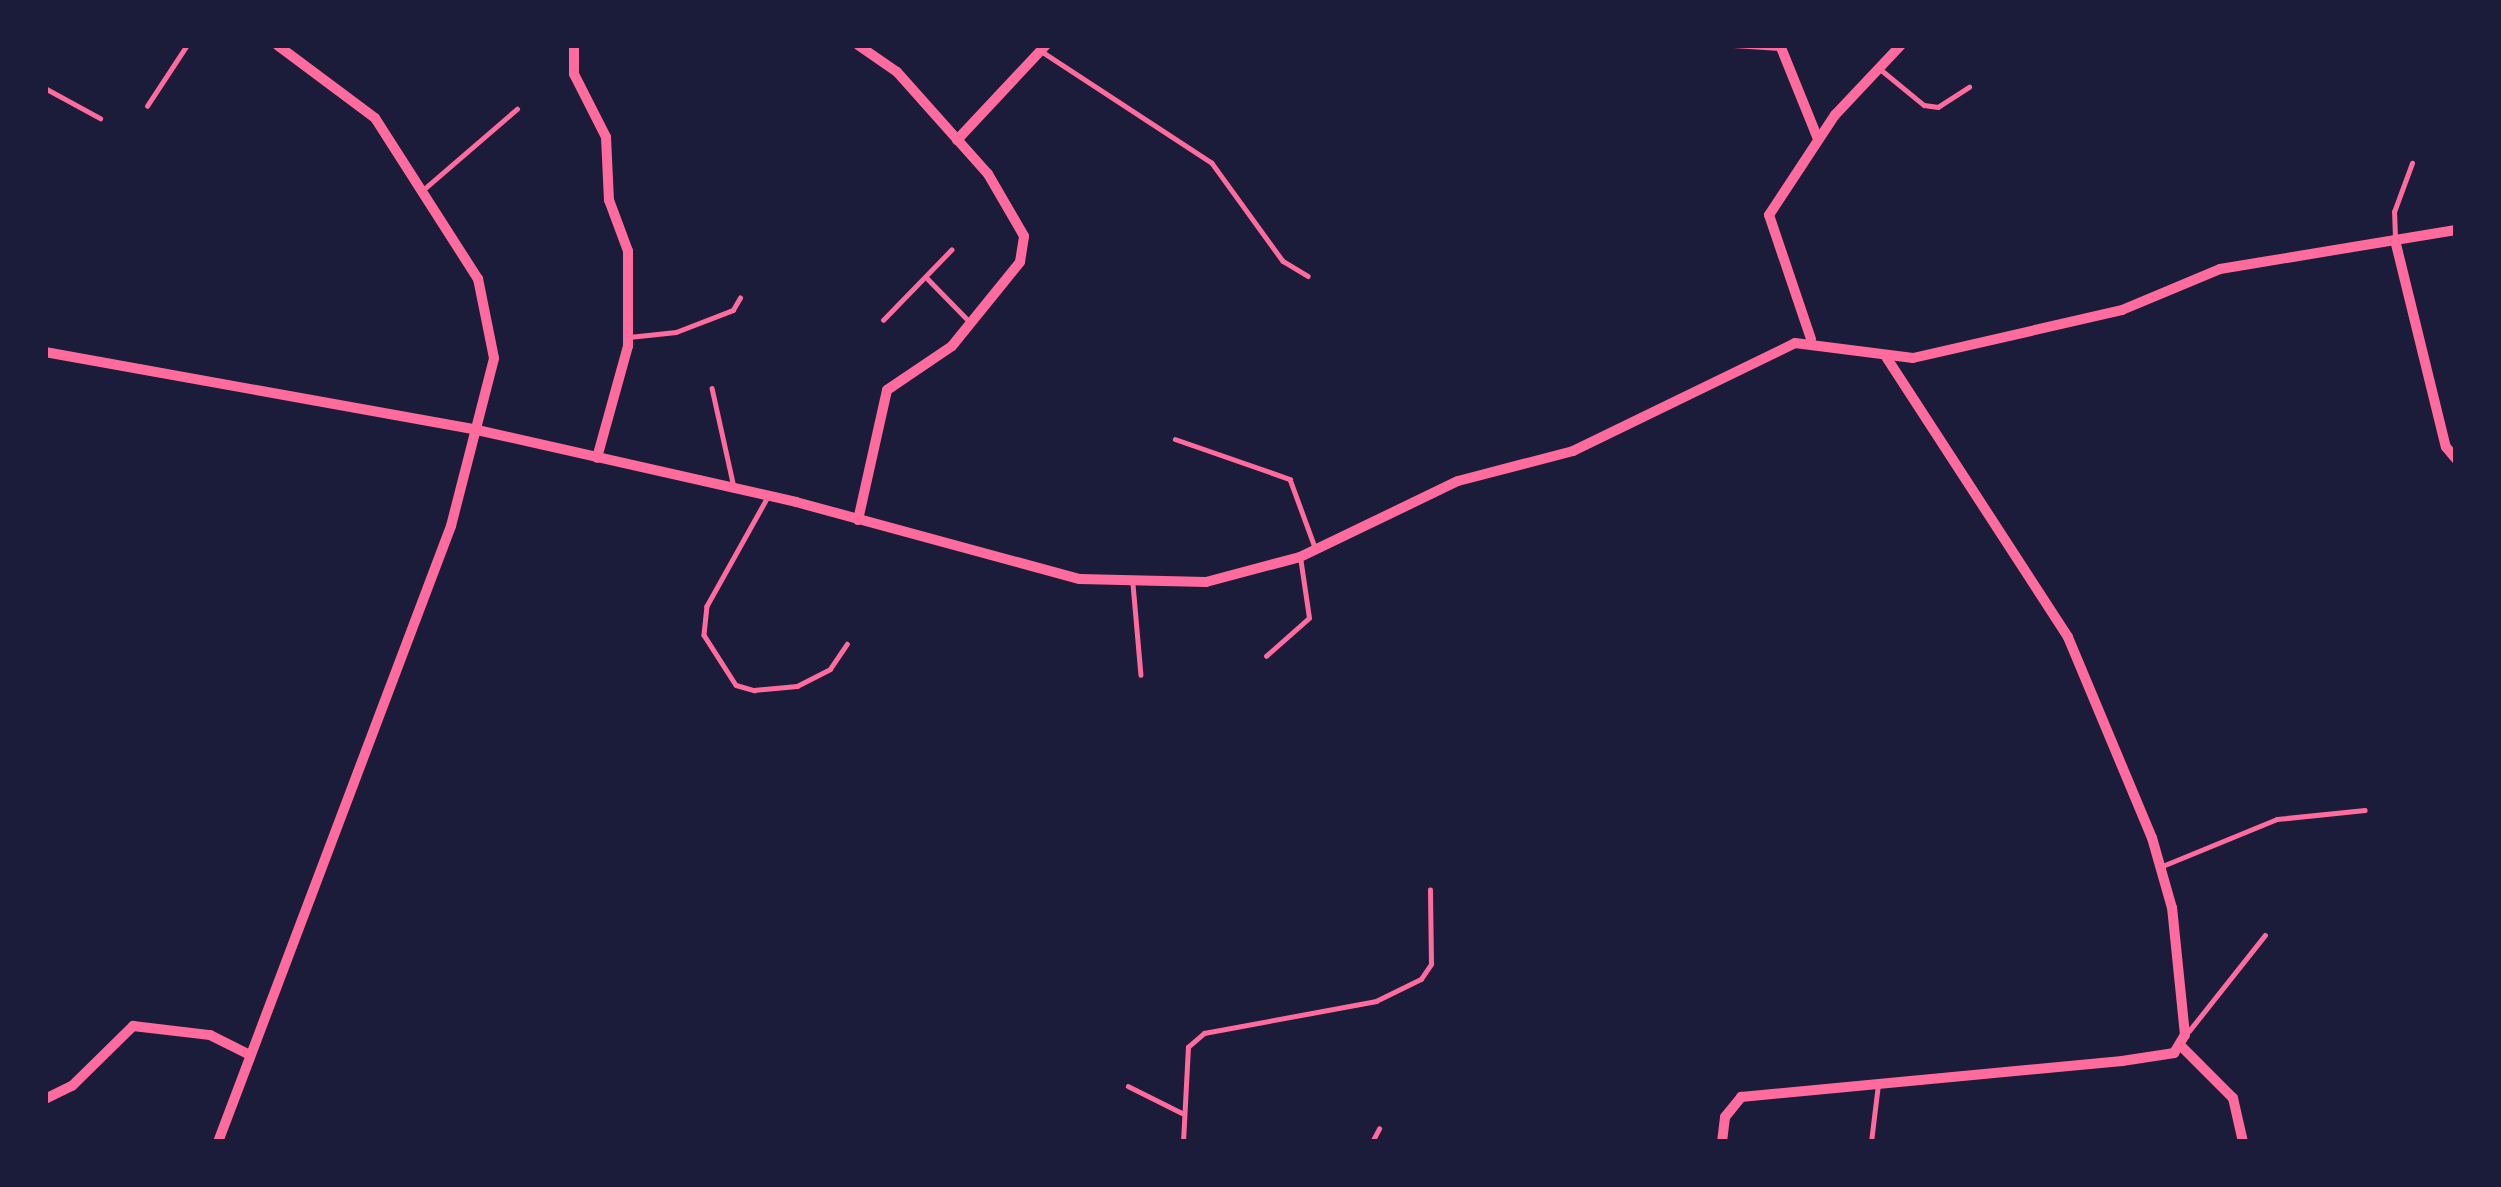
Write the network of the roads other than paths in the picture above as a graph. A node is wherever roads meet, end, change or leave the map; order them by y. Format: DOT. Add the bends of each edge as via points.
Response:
graph roads {
  1 [pos="277,45"];
  2 [pos="574,45"];
  3 [pos="858,45"];
  4 [pos="1733,45"];
  5 [pos="1900,45"];
  6 [pos="1780,47"];
  7 [pos="1044,48"];
  8 [pos="1879,68"];
  9 [pos="1969,87"];
  10 [pos="45,88"];
  11 [pos="517,109"];
  12 [pos="100,118"];
  13 [pos="1819,139"];
  14 [pos="957,140"];
  15 [pos="2412,163"];
  16 [pos="423,190"];
  17 [pos="2456,230"];
  18 [pos="2395,240"];
  19 [pos="951,250"];
  20 [pos="1308,276"];
  21 [pos="928,279"];
  22 [pos="740,298"];
  23 [pos="883,320"];
  24 [pos="971,323"];
  25 [pos="629,338"];
  26 [pos="1811,339"];
  27 [pos="45,352"];
  28 [pos="1887,358"];
  29 [pos="712,388"];
  30 [pos="477,430"];
  31 [pos="1175,440"];
  32 [pos="597,458"];
  33 [pos="2456,459"];
  34 [pos="733,488"];
  35 [pos="768,497"];
  36 [pos="857,520"];
  37 [pos="1316,550"];
  38 [pos="1300,557"];
  39 [pos="1133,584"];
  40 [pos="847,644"];
  41 [pos="1266,656"];
  42 [pos="1141,675"];
  43 [pos="2365,810"];
  44 [pos="2160,867"];
  45 [pos="1430,890"];
  46 [pos="2265,935"];
  47 [pos="2184,1041"];
  48 [pos="250,1055"];
  49 [pos="1878,1084"];
  50 [pos="1128,1086"];
  51 [pos="45,1100"];
  52 [pos="1182,1113"];
  53 [pos="1379,1129"];
  54 [pos="218,1142"];
  55 [pos="1184,1142"];
  56 [pos="1372,1142"];
  57 [pos="1722,1142"];
  58 [pos="1871,1142"];
  59 [pos="2243,1142"];
  1 -- 16 [label="street" via="375,118"];
  2 -- 25 [label="street" via="574,74 606,136 609,200 628,251"];
  3 -- 14 [label="street" via="898,72"];
  4 -- 6 [label="lane"];
  5 -- 8 [label="street"];
  6 -- 13 [label="street"];
  7 -- 14 [label="street"];
  7 -- 20 [label="lane" via="1212,163 1283,261"];
  8 -- 9 [label="lane" via="1924,105 1938,107"];
  8 -- 13 [label="street"];
  10 -- 12 [label="lane"];
  11 -- 16 [label="lane"];
  13 -- 26 [label="street" via="1769,215"];
  14 -- 24 [label="street" via="1024,236 1020,262"];
  15 -- 18 [label="lane" via="2394,212"];
  16 -- 30 [label="street" via="478,279 488,313 494,358"];
  17 -- 18 [label="street"];
  18 -- 28 [label="street" via="2220,269 2122,310"];
  18 -- 33 [label="street" via="2446,446"];
  19 -- 21 [label="lane"];
  21 -- 23 [label="lane"];
  21 -- 24 [label="lane"];
  22 -- 25 [label="lane" via="733,310 676,332"];
  24 -- 36 [label="street" via="952,346 887,390"];
  25 -- 32 [label="street"];
  26 -- 28 [label="street"];
  26 -- 37 [label="street" via="1573,451 1457,482"];
  27 -- 30 [label="street"];
  28 -- 44 [label="street" via="2052,608"];
  29 -- 34 [label="lane"];
  30 -- 32 [label="street"];
  30 -- 48 [label="street" via="370,752"];
  31 -- 37 [label="lane" via="1290,478"];
  32 -- 34 [label="street"];
  34 -- 35 [label="street"];
  35 -- 36 [label="street"];
  35 -- 40 [label="lane" via="703,616 704,635 736,685 754,690 797,686 830,669"];
  36 -- 39 [label="street" via="1016,566"];
  37 -- 38 [label="street"];
  38 -- 39 [label="street" via="1207,582"];
  38 -- 41 [label="lane" via="1309,618"];
  39 -- 42 [label="lane"];
  43 -- 44 [label="lane" via="2260,824"];
  44 -- 47 [label="street"];
  45 -- 52 [label="lane" via="1431,964 1421,979 1332,1013 1204,1033 1183,1061"];
  46 -- 47 [label="lane"];
  47 -- 49 [label="street" via="2122,1061"];
  47 -- 59 [label="street" via="2233,1098"];
  48 -- 51 [label="street" via="210,1035 133,1026 72,1086"];
  48 -- 54 [label="street"];
  49 -- 57 [label="street" via="1741,1097 1725,1117"];
  49 -- 58 [label="lane"];
  50 -- 52 [label="lane"];
  52 -- 55 [label="lane"];
  53 -- 56 [label="lane"];
}
